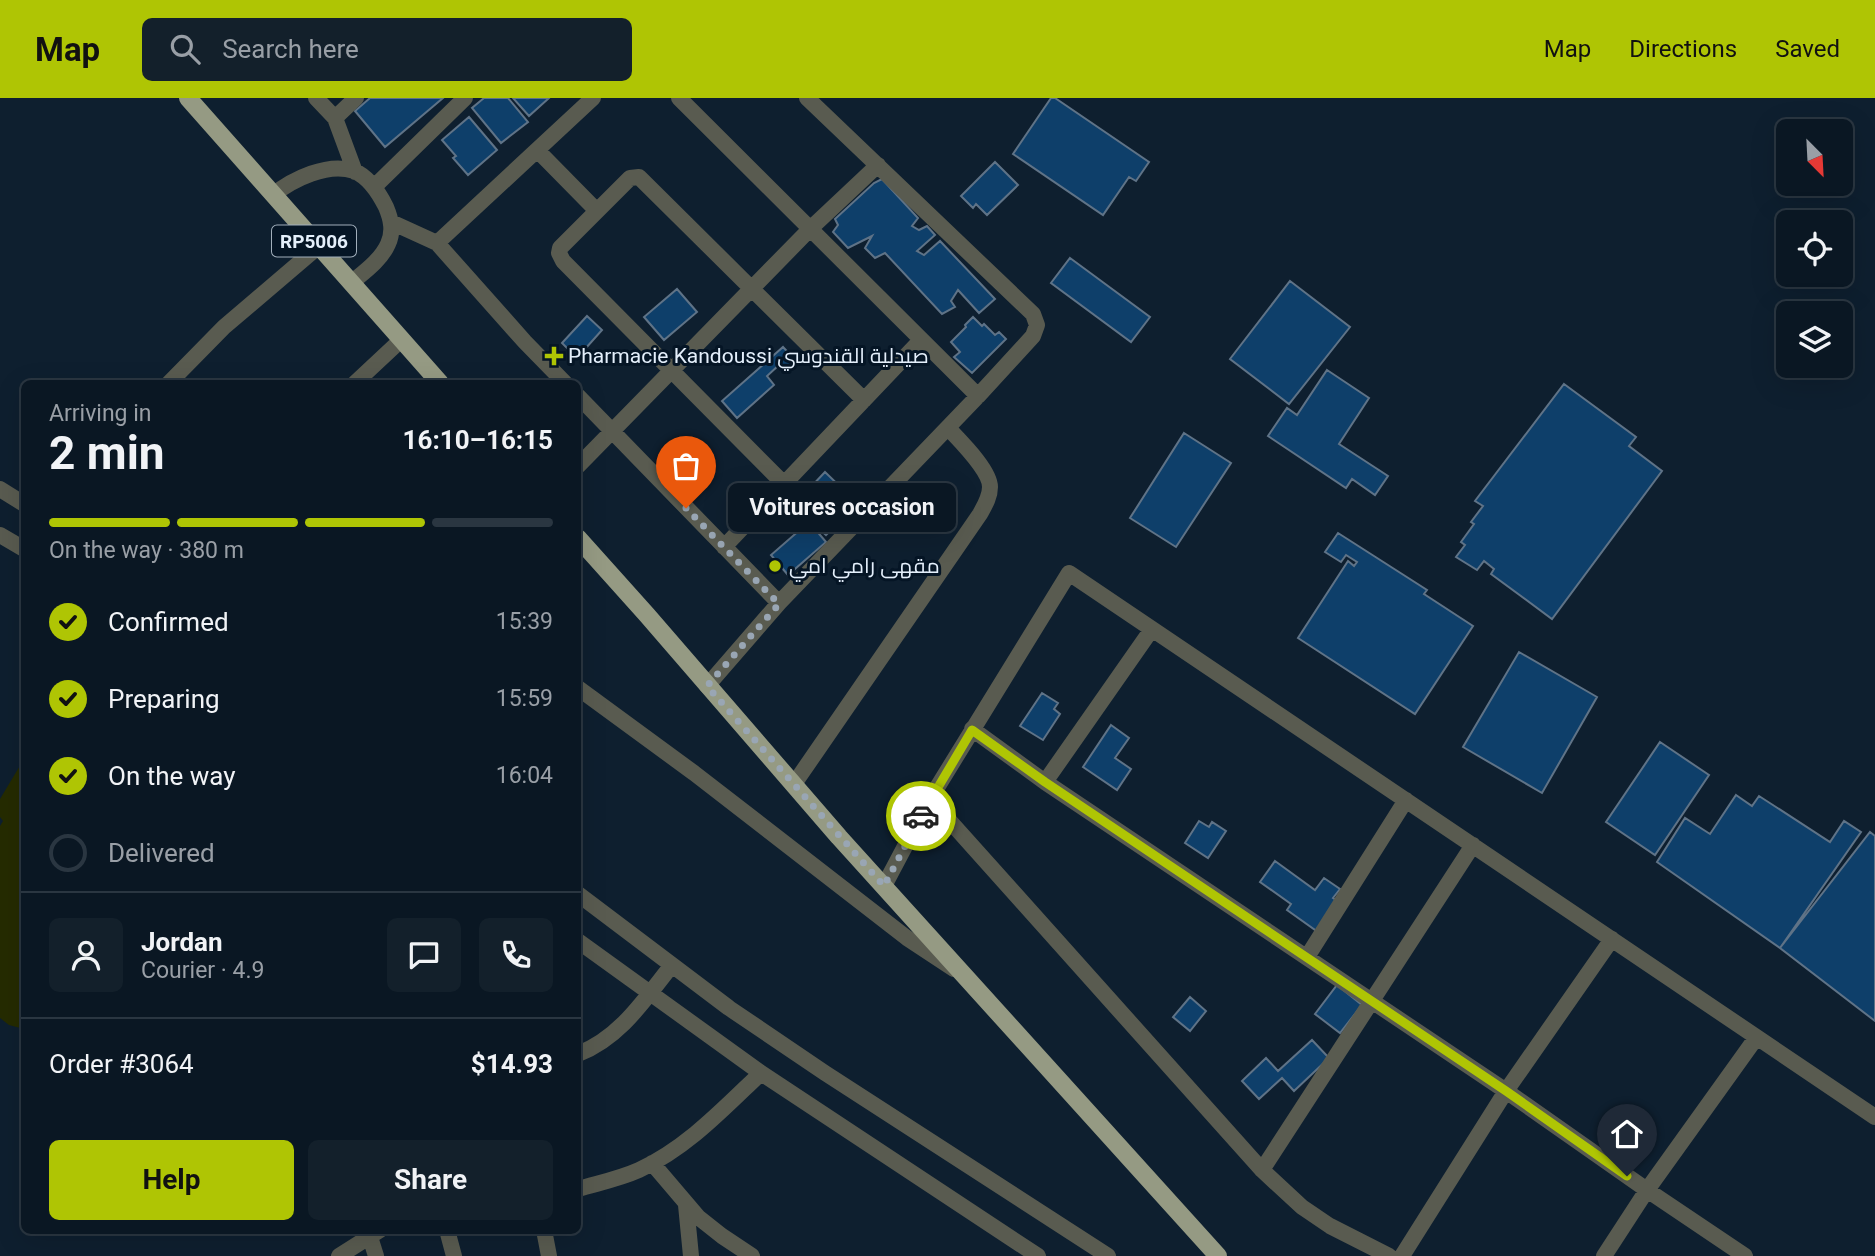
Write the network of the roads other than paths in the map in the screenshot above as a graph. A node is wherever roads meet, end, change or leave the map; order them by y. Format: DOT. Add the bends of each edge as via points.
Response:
graph roads {
  1 [pos="188,98"];
  2 [pos="316,98"];
  3 [pos="356,98"];
  4 [pos="466,98"];
  5 [pos="593,98"];
  6 [pos="679,98"];
  7 [pos="807,98"];
  8 [pos="335,118"];
  9 [pos="537,150"];
  10 [pos="878,165"];
  11 [pos="355,172"];
  12 [pos="374,187"];
  13 [pos="273,195"];
  14 [pos="597,211"];
  15 [pos="391,222"];
  16 [pos="810,229"];
  17 [pos="437,243"];
  18 [pos="318,246"];
  19 [pos="351,283"];
  20 [pos="750,289"];
  21 [pos="401,340"];
  22 [pos="922,340"];
  23 [pos="672,370"];
  24 [pos="172,380"];
  25 [pos="358,380"];
  26 [pos="437,380"];
  27 [pos="562,380"];
  28 [pos="978,396"];
  29 [pos="581,399"];
  30 [pos="864,400"];
  31 [pos="948,428"];
  32 [pos="611,430"];
  33 [pos="581,463"];
  34 [pos="784,484"];
  35 [pos="0,489"];
  36 [pos="21,502"];
  37 [pos="0,535"];
  38 [pos="581,541"];
  39 [pos="724,547"];
  40 [pos="21,548"];
  41 [pos="779,604"];
  42 [pos="1152,629"];
  43 [pos="707,686"];
  44 [pos="581,690"];
  45 [pos="972,730"];
  46 [pos="1045,782"];
  47 [pos="794,784"];
  48 [pos="930,799"];
  49 [pos="1406,800"];
  50 [pos="1473,845"];
  51 [pos="884,886"];
  52 [pos="581,896"];
  53 [pos="1612,939"];
  54 [pos="581,943"];
  55 [pos="1307,957"];
  56 [pos="672,965"];
  57 [pos="967,978"];
  58 [pos="649,993"];
  59 [pos="1373,1002"];
  60 [pos="1756,1038"];
  61 [pos="581,1052"];
  62 [pos="761,1073"];
  63 [pos="1506,1091"];
  64 [pos="1875,1118"];
  65 [pos="652,1163"];
  66 [pos="1262,1170"];
  67 [pos="581,1188"];
  68 [pos="1647,1190"];
  69 [pos="686,1205"];
  70 [pos="375,1234"];
  71 [pos="448,1234"];
  72 [pos="545,1234"];
  73 [pos="1606,1255"];
  74 [pos="339,1256"];
  75 [pos="376,1256"];
  76 [pos="454,1256"];
  77 [pos="549,1256"];
  78 [pos="691,1256"];
  79 [pos="752,1256"];
  80 [pos="1038,1256"];
  81 [pos="1108,1256"];
  82 [pos="1218,1256"];
  83 [pos="1389,1256"];
  84 [pos="1402,1256"];
  85 [pos="1745,1256"];
  1 -- 13 [label="main road, RP5006"];
  2 -- 8 [label="street"];
  3 -- 8 [label="street"];
  4 -- 12 [label="street"];
  5 -- 9 [label="street"];
  6 -- 16 [label="street"];
  7 -- 10 [label="street"];
  8 -- 11 [label="street"];
  9 -- 14 [label="street"];
  9 -- 17 [label="street"];
  10 -- 16 [label="street"];
  10 -- 28 [label="street" via="1033,314 1037,325 1033,336"];
  11 -- 12 [label="street"];
  11 -- 13 [label="street" via="313,174 293,180"];
  12 -- 15 [label="street"];
  13 -- 18 [label="main road, RP5006"];
  14 -- 20 [label="street" via="631,178 639,177"];
  14 -- 23 [label="street" via="560,248 561,257"];
  15 -- 17 [label="street"];
  15 -- 19 [label="street" via="382,254"];
  16 -- 20 [label="street"];
  16 -- 22 [label="street"];
  17 -- 27 [label="street"];
  18 -- 19 [label="main road, RP5006"];
  18 -- 24 [label="street" via="224,327"];
  19 -- 21 [label="main road, RP5006"];
  20 -- 23 [label="street"];
  20 -- 30 [label="street"];
  21 -- 25 [label="street"];
  21 -- 26 [label="main road, RP5006"];
  22 -- 28 [label="street"];
  22 -- 30 [label="street"];
  23 -- 32 [label="street"];
  23 -- 34 [label="street"];
  28 -- 31 [label="street"];
  29 -- 32 [label="street"];
  30 -- 34 [label="street"];
  31 -- 41 [label="street"];
  31 -- 47 [label="street" via="987,474 989,497"];
  32 -- 33 [label="street"];
  32 -- 39 [label="street"];
  34 -- 39 [label="street"];
  35 -- 36 [label="street"];
  37 -- 40 [label="street"];
  38 -- 43 [label="main road"];
  39 -- 41 [label="street"];
  41 -- 43 [label="street"];
  42 -- 45 [label="street" via="1069,573"];
  42 -- 46 [label="street"];
  42 -- 49 [label="street"];
  43 -- 47 [label="main road"];
  44 -- 57 [label="street" via="906,938"];
  45 -- 46 [label="street"];
  45 -- 48 [label="street"];
  46 -- 55 [label="street"];
  47 -- 51 [label="main road"];
  48 -- 51 [label="street"];
  48 -- 66 [label="street"];
  49 -- 50 [label="street"];
  49 -- 55 [label="street"];
  50 -- 53 [label="street"];
  50 -- 59 [label="street"];
  51 -- 57 [label="main road"];
  52 -- 56 [label="street"];
  53 -- 60 [label="street"];
  53 -- 63 [label="street"];
  54 -- 58 [label="street"];
  55 -- 59 [label="street"];
  56 -- 58 [label="street"];
  56 -- 81 [label="street" via="825,1073"];
  57 -- 82 [label="main road"];
  58 -- 61 [label="street" via="618,1029"];
  58 -- 62 [label="street"];
  59 -- 63 [label="street"];
  59 -- 66 [label="street"];
  60 -- 64 [label="street"];
  60 -- 68 [label="street"];
  62 -- 65 [label="street" via="694,1135"];
  62 -- 80 [label="street"];
  63 -- 68 [label="street"];
  63 -- 84 [label="street"];
  65 -- 67 [label="street"];
  65 -- 69 [label="street"];
  66 -- 83 [label="street" via="1330,1226"];
  68 -- 73 [label="street"];
  68 -- 85 [label="street"];
  69 -- 78 [label="street"];
  69 -- 79 [label="street"];
  70 -- 74 [label="street"];
  70 -- 75 [label="street"];
  71 -- 76 [label="street"];
  72 -- 77 [label="street"];
}
